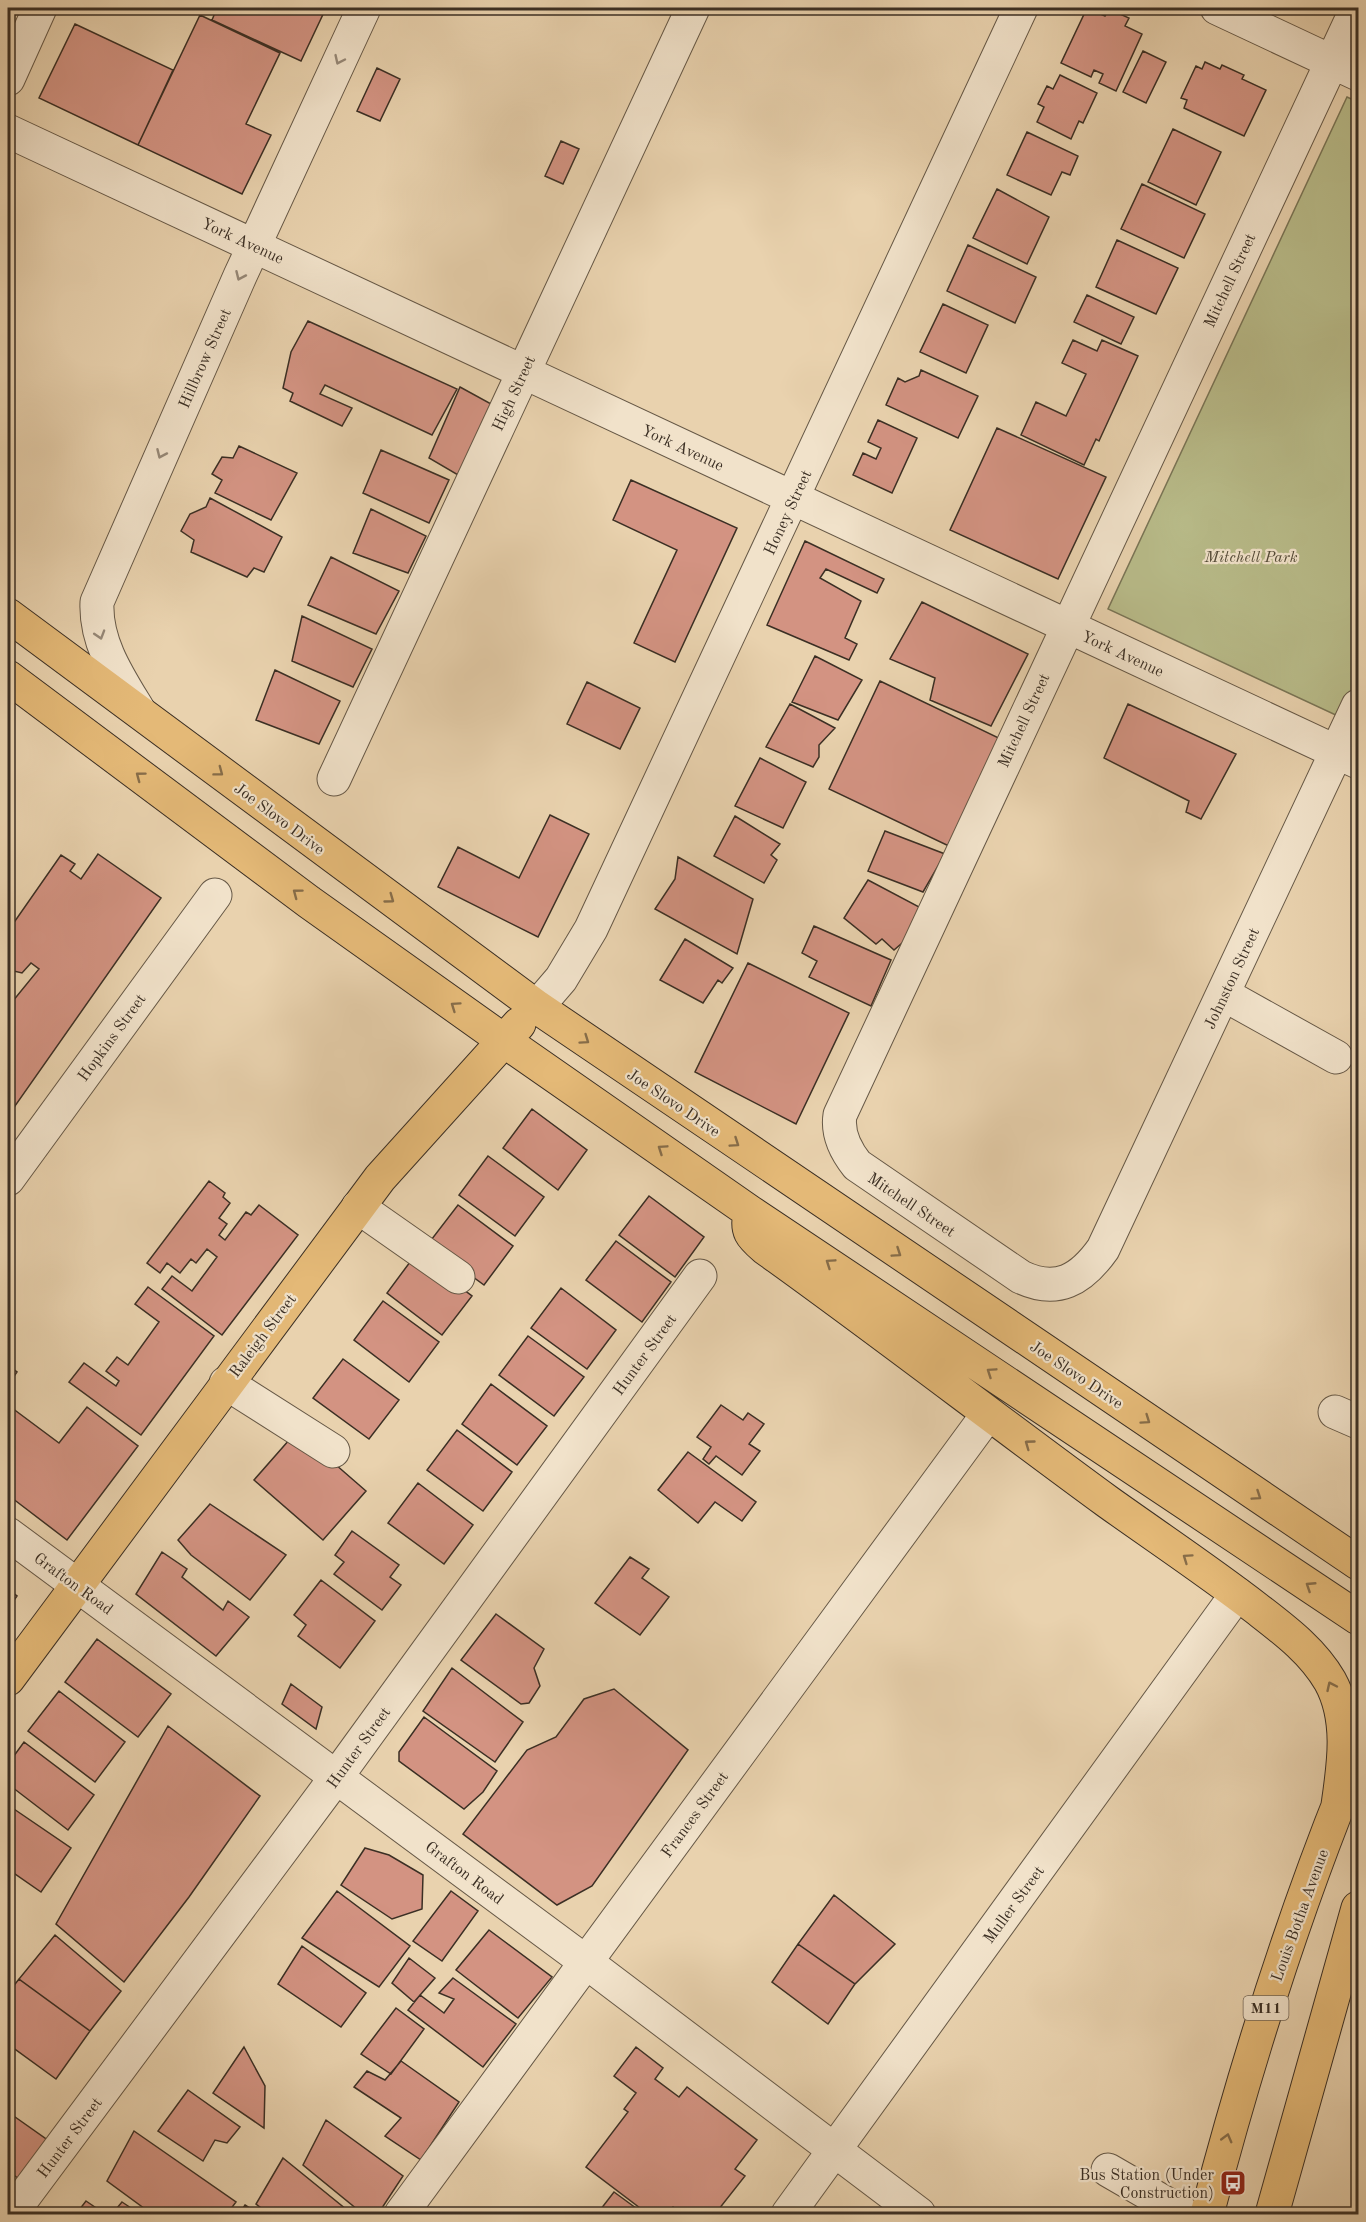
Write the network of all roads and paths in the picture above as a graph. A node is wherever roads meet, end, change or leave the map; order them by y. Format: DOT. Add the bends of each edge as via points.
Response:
graph roads {
  1 [pos="40,8"];
  2 [pos="364,8"];
  3 [pos="693,8"];
  4 [pos="1021,8"];
  5 [pos="1217,8"];
  6 [pos="1357,8"];
  7 [pos="1345,68"];
  8 [pos="8,79"];
  9 [pos="8,131"];
  10 [pos="255,245"];
  11 [pos="523,371"];
  12 [pos="793,500"];
  13 [pos="8,615"];
  14 [pos="1066,627"];
  15 [pos="8,677"];
  16 [pos="1359,706"];
  17 [pos="139,711"];
  18 [pos="1348,757"];
  19 [pos="334,779"];
  20 [pos="215,895"];
  21 [pos="1223,994"];
  22 [pos="537,1007"];
  23 [pos="503,1040"];
  24 [pos="1336,1058"];
  25 [pos="8,1179"];
  26 [pos="358,1207"];
  27 [pos="750,1212"];
  28 [pos="1103,1249"];
  29 [pos="700,1276"];
  30 [pos="458,1278"];
  31 [pos="226,1383"];
  32 [pos="988,1414"];
  33 [pos="333,1451"];
  34 [pos="8,1534"];
  35 [pos="1359,1563"];
  36 [pos="76,1584"];
  37 [pos="1238,1593"];
  38 [pos="1359,1618"];
  39 [pos="8,1679"];
  40 [pos="1359,1756"];
  41 [pos="337,1776"];
  42 [pos="1338,1805"];
  43 [pos="1359,1908"];
  44 [pos="586,1962"];
  45 [pos="1359,1979"];
  46 [pos="834,2152"];
  47 [pos="1108,2170"];
  48 [pos="1276,2202"];
  49 [pos="12,2214"];
  50 [pos="401,2214"];
  51 [pos="788,2214"];
  52 [pos="919,2214"];
  53 [pos="1184,2214"];
  54 [pos="1207,2214"];
  1 -- 8 [label="street"];
  2 -- 10 [label="street, Hillbrow Street, one-way"];
  3 -- 11 [label="street, High Street"];
  4 -- 12 [label="street, Honey Street"];
  5 -- 7 [label="street"];
  6 -- 7 [label="street, Mitchell Street"];
  7 -- 14 [label="street, Mitchell Street"];
  9 -- 10 [label="street, York Avenue"];
  10 -- 11 [label="street, York Avenue"];
  10 -- 17 [label="street, Hillbrow Street, one-way" via="97,602 96,620 112,667"];
  11 -- 12 [label="street, York Avenue"];
  11 -- 19 [label="street, High Street"];
  12 -- 14 [label="street, York Avenue"];
  12 -- 22 [label="street, Honey Street" via="591,929 561,979"];
  13 -- 17 [label="main road, Joe Slovo Drive"];
  14 -- 18 [label="street, York Avenue"];
  14 -- 28 [label="street, Mitchell Street" via="839,1124 848,1153 868,1175 1021,1277 1050,1286 1064,1282 1091,1265"];
  23 -- 15 [label="main road, one-way" via="309,902"];
  16 -- 18 [label="street, Johnston Street"];
  17 -- 22 [label="main road, Joe Slovo Drive, one-way"];
  18 -- 21 [label="street, Johnston Street"];
  20 -- 25 [label="street, Hopkins Street"];
  21 -- 24 [label="street"];
  21 -- 28 [label="street, Johnston Street"];
  22 -- 23 [label="main road, Raleigh Street"];
  22 -- 35 [label="main road, Joe Slovo Drive, one-way"];
  23 -- 26 [label="main road, Raleigh Street"];
  27 -- 23 [label="main road, one-way"];
  26 -- 30 [label="street"];
  26 -- 31 [label="main road, Raleigh Street"];
  27 -- 32 [label="main road" via="747,1227 765,1248"];
  38 -- 27 [label="main road, one-way"];
  29 -- 41 [label="street, Hunter Street"];
  31 -- 33 [label="street"];
  31 -- 36 [label="main road, Raleigh Street"];
  37 -- 32 [label="main road, one-way"];
  32 -- 44 [label="street, Frances Street"];
  34 -- 36 [label="street, Grafton Road"];
  36 -- 39 [label="main road, Raleigh Street"];
  36 -- 41 [label="street, Grafton Road"];
  42 -- 37 [label="main road, one-way" via="1345,1738 1331,1682 1289,1633"];
  37 -- 46 [label="street, Muller Street"];
  40 -- 42 [label="main road, Louis Botha Avenue / M11"];
  41 -- 44 [label="street, Grafton Road"];
  41 -- 49 [label="street, Hunter Street"];
  54 -- 42 [label="main road, Louis Botha Avenue / M11, one-way" via="1257,2033"];
  43 -- 48 [label="main road"];
  44 -- 46 [label="street, Grafton Road"];
  44 -- 50 [label="street, Frances Street"];
  45 -- 48 [label="main road" via="1315,2112"];
  46 -- 51 [label="street, Muller Street"];
  46 -- 52 [label="street, Grafton Road"];
  47 -- 53 [label="street"];
}
